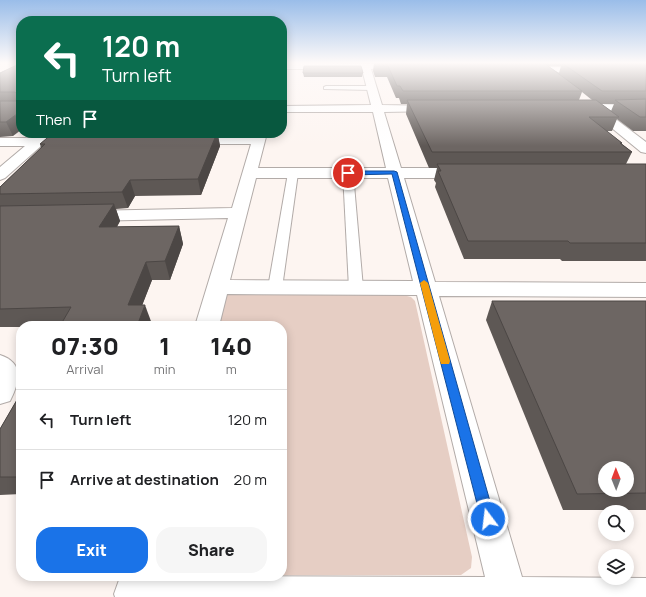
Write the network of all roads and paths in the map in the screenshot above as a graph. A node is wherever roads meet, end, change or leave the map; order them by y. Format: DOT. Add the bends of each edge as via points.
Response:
graph roads {
  1 [pos="345,91"];
  2 [pos="378,91"];
  3 [pos="400,91"];
  4 [pos="582,99"];
  5 [pos="287,108"];
  6 [pos="446,108"];
  7 [pos="563,108"];
  8 [pos="594,108"];
  9 [pos="646,108"];
  10 [pos="630,136"];
  11 [pos="646,136"];
  12 [pos="225,138"];
  13 [pos="259,138"];
  14 [pos="172,141"];
  15 [pos="0,142"];
  16 [pos="38,142"];
  17 [pos="86,142"];
  18 [pos="646,149"];
  19 [pos="394,172"];
  20 [pos="250,173"];
  21 [pos="293,173"];
  22 [pos="348,173"];
  23 [pos="481,173"];
  24 [pos="0,175"];
  25 [pos="239,213"];
  26 [pos="72,216"];
  27 [pos="218,287"];
  28 [pos="275,288"];
  29 [pos="356,288"];
  30 [pos="426,288"];
  31 [pos="646,290"];
  32 [pos="209,321"];
  33 [pos="0,365"];
  34 [pos="0,393"];
  35 [pos="134,589"];
  36 [pos="508,597"];
  37 [pos="646,597"];
  1 -- 5 [label="street"];
  2 -- 19 [label="street"];
  3 -- 6 [label="street"];
  4 -- 8 [label="street"];
  7 -- 8 [label="street"];
  8 -- 9 [label="street"];
  8 -- 10 [label="street"];
  10 -- 11 [label="street"];
  10 -- 18 [label="street"];
  12 -- 14 [label="street"];
  13 -- 20 [label="street"];
  15 -- 16 [label="street"];
  16 -- 17 [label="street"];
  16 -- 24 [label="street"];
  19 -- 22 [label="street"];
  19 -- 23 [label="street"];
  19 -- 30 [label="street"];
  20 -- 21 [label="street"];
  20 -- 25 [label="street"];
  21 -- 22 [label="street"];
  21 -- 28 [label="lane"];
  22 -- 29 [label="lane"];
  25 -- 26 [label="street"];
  25 -- 27 [label="street"];
  27 -- 28 [label="street"];
  27 -- 32 [label="street"];
  28 -- 29 [label="street"];
  29 -- 30 [label="street"];
  30 -- 31 [label="street"];
  30 -- 36 [label="street"];
  33 -- 34 [label="street" via="4,368 6,378"];
  35 -- 36 [label="street"];
  36 -- 37 [label="street"];
}
